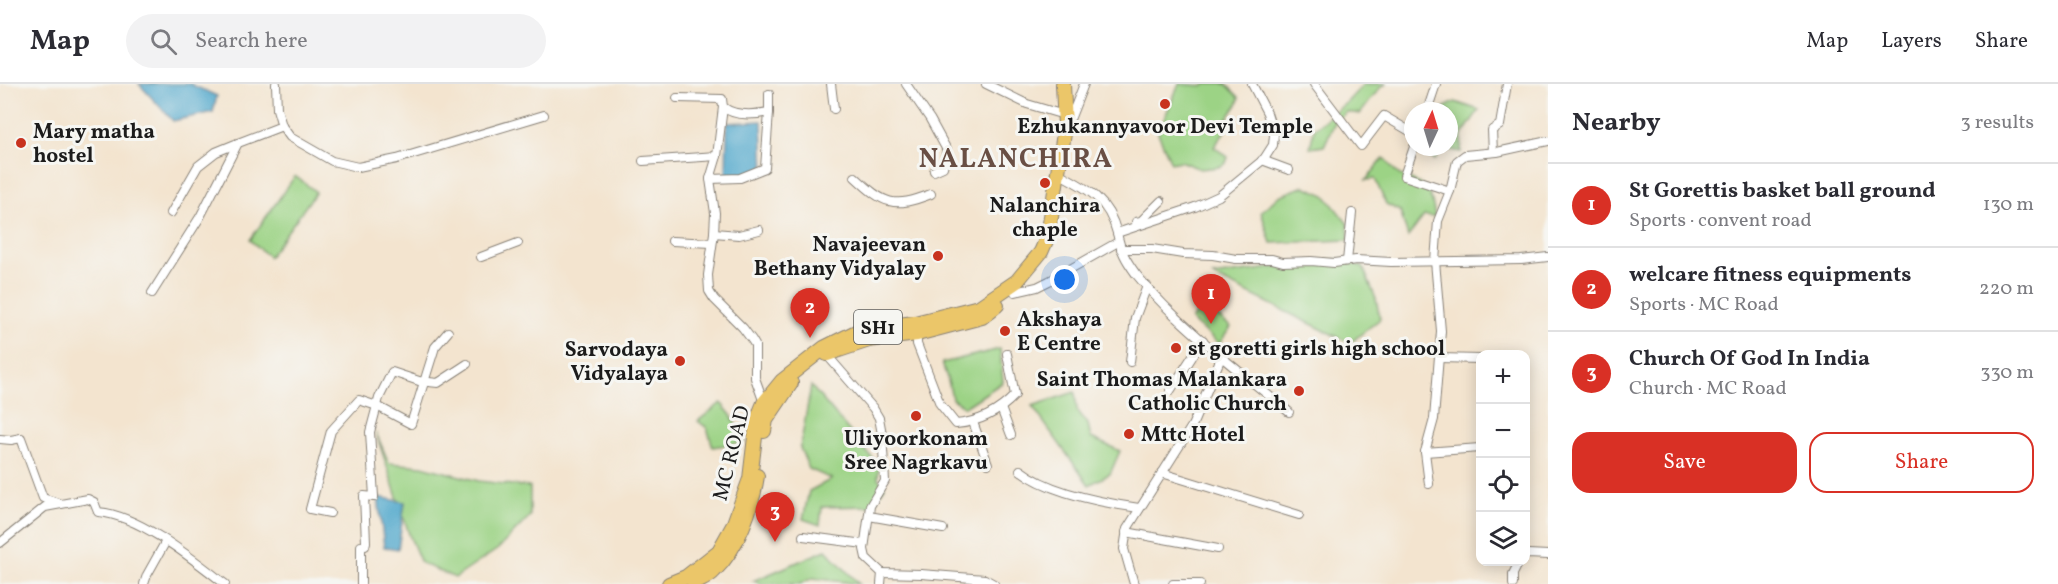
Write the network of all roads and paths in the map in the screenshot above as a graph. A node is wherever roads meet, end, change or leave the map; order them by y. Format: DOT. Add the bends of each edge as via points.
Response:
graph roads {
  1 [pos="276,84"];
  2 [pos="831,84"];
  3 [pos="906,84"];
  4 [pos="986,84"];
  5 [pos="1063,84"];
  6 [pos="1069,84"];
  7 [pos="1084,84"];
  8 [pos="1252,84"];
  9 [pos="1314,84"];
  10 [pos="1436,84"];
  11 [pos="1507,84"];
  12 [pos="769,94"];
  13 [pos="677,98"];
  14 [pos="1430,102"];
  15 [pos="723,107"];
  16 [pos="834,109"];
  17 [pos="769,112"];
  18 [pos="544,116"];
  19 [pos="1068,116"];
  20 [pos="282,126"];
  21 [pos="1404,128"];
  22 [pos="1548,141"];
  23 [pos="238,143"];
  24 [pos="1493,153"];
  25 [pos="717,156"];
  26 [pos="1411,156"];
  27 [pos="1263,160"];
  28 [pos="643,161"];
  29 [pos="1289,170"];
  30 [pos="934,171"];
  31 [pos="1062,176"];
  32 [pos="855,177"];
  33 [pos="710,178"];
  34 [pos="1450,190"];
  35 [pos="931,194"];
  36 [pos="1161,201"];
  37 [pos="171,213"];
  38 [pos="1352,213"];
  39 [pos="759,230"];
  40 [pos="714,233"];
  41 [pos="1118,238"];
  42 [pos="672,241"];
  43 [pos="518,243"];
  44 [pos="712,243"];
  45 [pos="481,257"];
  46 [pos="1548,257"];
  47 [pos="1347,261"];
  48 [pos="1435,261"];
  49 [pos="1147,286"];
  50 [pos="1015,292"];
  51 [pos="152,293"];
  52 [pos="448,332"];
  53 [pos="918,334"];
  54 [pos="1203,340"];
  55 [pos="826,354"];
  56 [pos="1007,354"];
  57 [pos="1219,355"];
  58 [pos="1439,358"];
  59 [pos="1476,359"];
  60 [pos="1130,362"];
  61 [pos="467,364"];
  62 [pos="424,381"];
  63 [pos="1170,391"];
  64 [pos="764,403"];
  65 [pos="377,406"];
  66 [pos="1001,408"];
  67 [pos="1289,412"];
  68 [pos="973,422"];
  69 [pos="1011,435"];
  70 [pos="0,439"];
  71 [pos="1476,448"];
  72 [pos="1425,452"];
  73 [pos="988,464"];
  74 [pos="1020,471"];
  75 [pos="1162,473"];
  76 [pos="1430,484"];
  77 [pos="62,504"];
  78 [pos="1139,508"];
  79 [pos="330,513"];
  80 [pos="869,516"];
  81 [pos="1299,516"];
  82 [pos="943,529"];
  83 [pos="1126,532"];
  84 [pos="803,536"];
  85 [pos="166,541"];
  86 [pos="0,543"];
  87 [pos="864,544"];
  88 [pos="1218,549"];
  89 [pos="1530,554"];
  90 [pos="1548,555"];
  91 [pos="1517,566"];
  92 [pos="882,573"];
  93 [pos="144,584"];
  94 [pos="225,584"];
  95 [pos="361,584"];
  96 [pos="669,584"];
  97 [pos="694,584"];
  98 [pos="881,584"];
  99 [pos="994,584"];
  100 [pos="1134,584"];
  101 [pos="1173,584"];
  102 [pos="1200,584"];
  103 [pos="1513,584"];
  1 -- 20 [label="street"];
  2 -- 16 [label="street"];
  3 -- 30 [label="street" via="947,150 943,167"];
  4 -- 19 [label="street" via="1028,104"];
  5 -- 19 [label="main road, MC ROAD / SH1"];
  6 -- 19 [label="main road, MC ROAD / SH1"];
  7 -- 19 [label="street"];
  8 -- 27 [label="street" via="1274,135"];
  9 -- 21 [label="street" via="1361,146 1384,117"];
  10 -- 14 [label="street"];
  11 -- 24 [label="street" via="1500,125 1492,130"];
  12 -- 17 [label="street"];
  13 -- 15 [label="street" via="722,99"];
  15 -- 17 [label="street" via="730,113"];
  15 -- 25 [label="street"];
  17 -- 33 [label="street" via="765,168 740,178"];
  18 -- 20 [label="street" via="358,167 332,161 290,137"];
  19 -- 31 [label="main road, MC ROAD / SH1"];
  20 -- 23 [label="street"];
  22 -- 24 [label="street"];
  23 -- 37 [label="street" via="216,152 198,166"];
  23 -- 51 [label="street" via="200,217"];
  24 -- 34 [label="street" via="1461,156"];
  25 -- 28 [label="street"];
  25 -- 33 [label="street"];
  26 -- 34 [label="street" via="1404,176"];
  27 -- 29 [label="street"];
  27 -- 41 [label="street" via="1219,196"];
  31 -- 41 [label="street" via="1094,195 1107,210"];
  31 -- 50 [label="main road, MC ROAD / SH1" via="1058,235 1031,278"];
  31 -- 64 [label="main road, MC ROAD / SH1" via="1041,252 1009,287 979,307 915,323 862,329 824,348 782,381"];
  32 -- 35 [label="street" via="881,199 892,202 907,202"];
  33 -- 40 [label="street"];
  34 -- 48 [label="street" via="1438,221"];
  36 -- 41 [label="street"];
  38 -- 47 [label="street"];
  39 -- 40 [label="street" via="739,235"];
  40 -- 44 [label="street"];
  41 -- 47 [label="street" via="1183,254 1283,262"];
  41 -- 49 [label="street"];
  41 -- 50 [label="street" via="1049,282"];
  42 -- 44 [label="street"];
  43 -- 45 [label="street"];
  44 -- 64 [label="street" via="709,291 755,345 755,378"];
  46 -- 48 [label="street"];
  47 -- 48 [label="street"];
  48 -- 58 [label="street" via="1441,331"];
  49 -- 54 [label="street"];
  49 -- 60 [label="street" via="1135,318"];
  50 -- 53 [label="main road, MC ROAD / SH1" via="982,316"];
  52 -- 62 [label="street" via="435,347"];
  53 -- 55 [label="main road, MC ROAD / SH1" via="869,340"];
  53 -- 68 [label="street" via="917,344 940,404 956,424"];
  54 -- 57 [label="street"];
  54 -- 63 [label="street"];
  55 -- 80 [label="street" via="879,418 885,481 872,500"];
  55 -- 97 [label="main road, MC ROAD / SH1" via="791,382 766,420 754,498 732,548 714,572"];
  56 -- 66 [label="street" via="1015,395"];
  57 -- 67 [label="street"];
  57 -- 75 [label="street" via="1220,364 1192,426"];
  58 -- 59 [label="street"];
  58 -- 72 [label="street" via="1434,419"];
  61 -- 62 [label="street" via="438,383"];
  62 -- 65 [label="street" via="392,372"];
  62 -- 65 [label="street" via="411,424"];
  64 -- 96 [label="main road, MC ROAD / SH1" via="757,420 750,479 733,526 718,551 686,577"];
  65 -- 79 [label="street" via="359,400 331,431 310,509"];
  65 -- 95 [label="street" via="370,432 374,497 364,496 366,542 362,546"];
  66 -- 68 [label="street"];
  66 -- 69 [label="street"];
  68 -- 73 [label="street"];
  70 -- 77 [label="street" via="21,438 43,498"];
  71 -- 72 [label="street"];
  72 -- 76 [label="street"];
  74 -- 78 [label="street" via="1033,480 1082,496"];
  75 -- 78 [label="street"];
  75 -- 81 [label="street"];
  77 -- 85 [label="street" via="94,502 98,512 112,513"];
  77 -- 86 [label="street" via="45,507"];
  78 -- 83 [label="street"];
  80 -- 82 [label="street"];
  80 -- 87 [label="street"];
  83 -- 88 [label="street"];
  83 -- 100 [label="street" via="1124,549"];
  84 -- 87 [label="street"];
  85 -- 93 [label="street"];
  85 -- 94 [label="street"];
  87 -- 92 [label="street" via="866,558"];
  89 -- 90 [label="street"];
  91 -- 103 [label="street"];
  92 -- 98 [label="street"];
  92 -- 99 [label="street" via="985,579"];
  101 -- 102 [label="street"];
}
